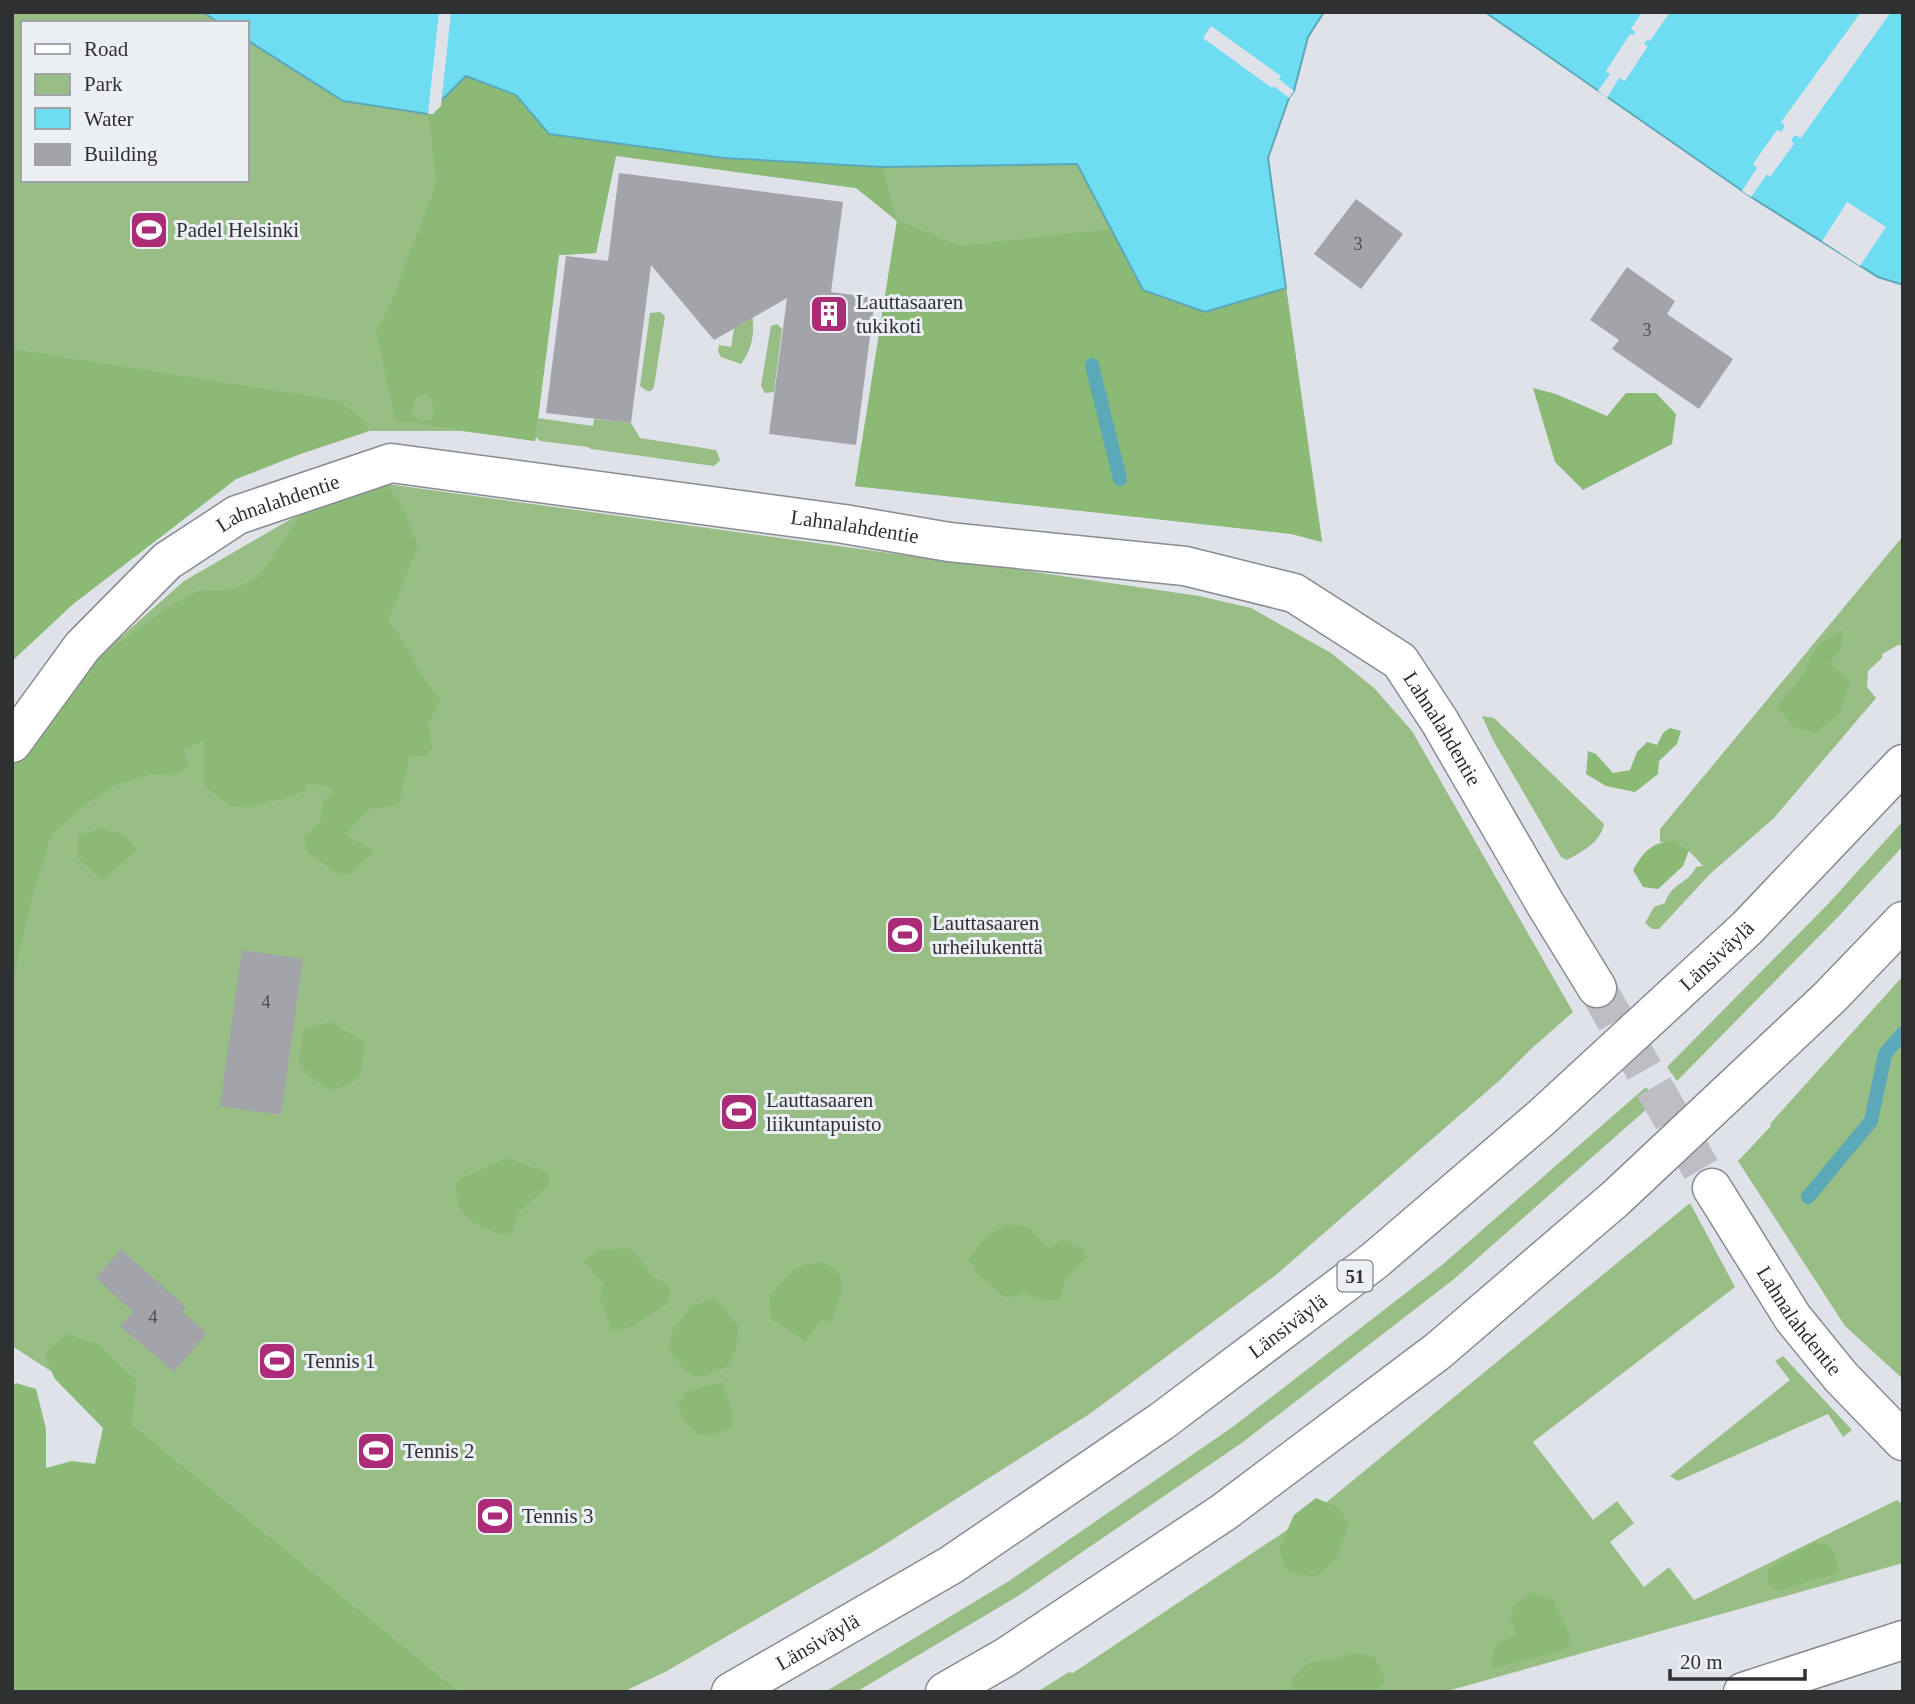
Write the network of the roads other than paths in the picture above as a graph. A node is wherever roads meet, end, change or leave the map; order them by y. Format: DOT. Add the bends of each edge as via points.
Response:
graph roads {
  1 [pos="12,743"];
  2 [pos="1903,764"];
  3 [pos="1903,921"];
  4 [pos="1597,988"];
  5 [pos="1712,1188"];
  6 [pos="1903,1441"];
  7 [pos="1903,1640"];
  8 [pos="731,1692"];
  9 [pos="945,1692"];
  10 [pos="1743,1692"];
  1 -- 4 [label="main road, Lahnalahdentie" via="82,647 167,561 237,514 391,463 949,542 1185,566 1294,593 1400,661"];
  2 -- 8 [label="main road, Länsiväylä / 51" via="1747,928 1541,1118 1374,1261 1162,1421 951,1565"];
  3 -- 9 [label="main road" via="1830,997 1616,1198 1438,1351 1224,1512 1006,1657"];
  5 -- 6 [label="main road, Lahnalahdentie" via="1793,1318 1841,1377"];
  7 -- 10 [label="main road"];
}
